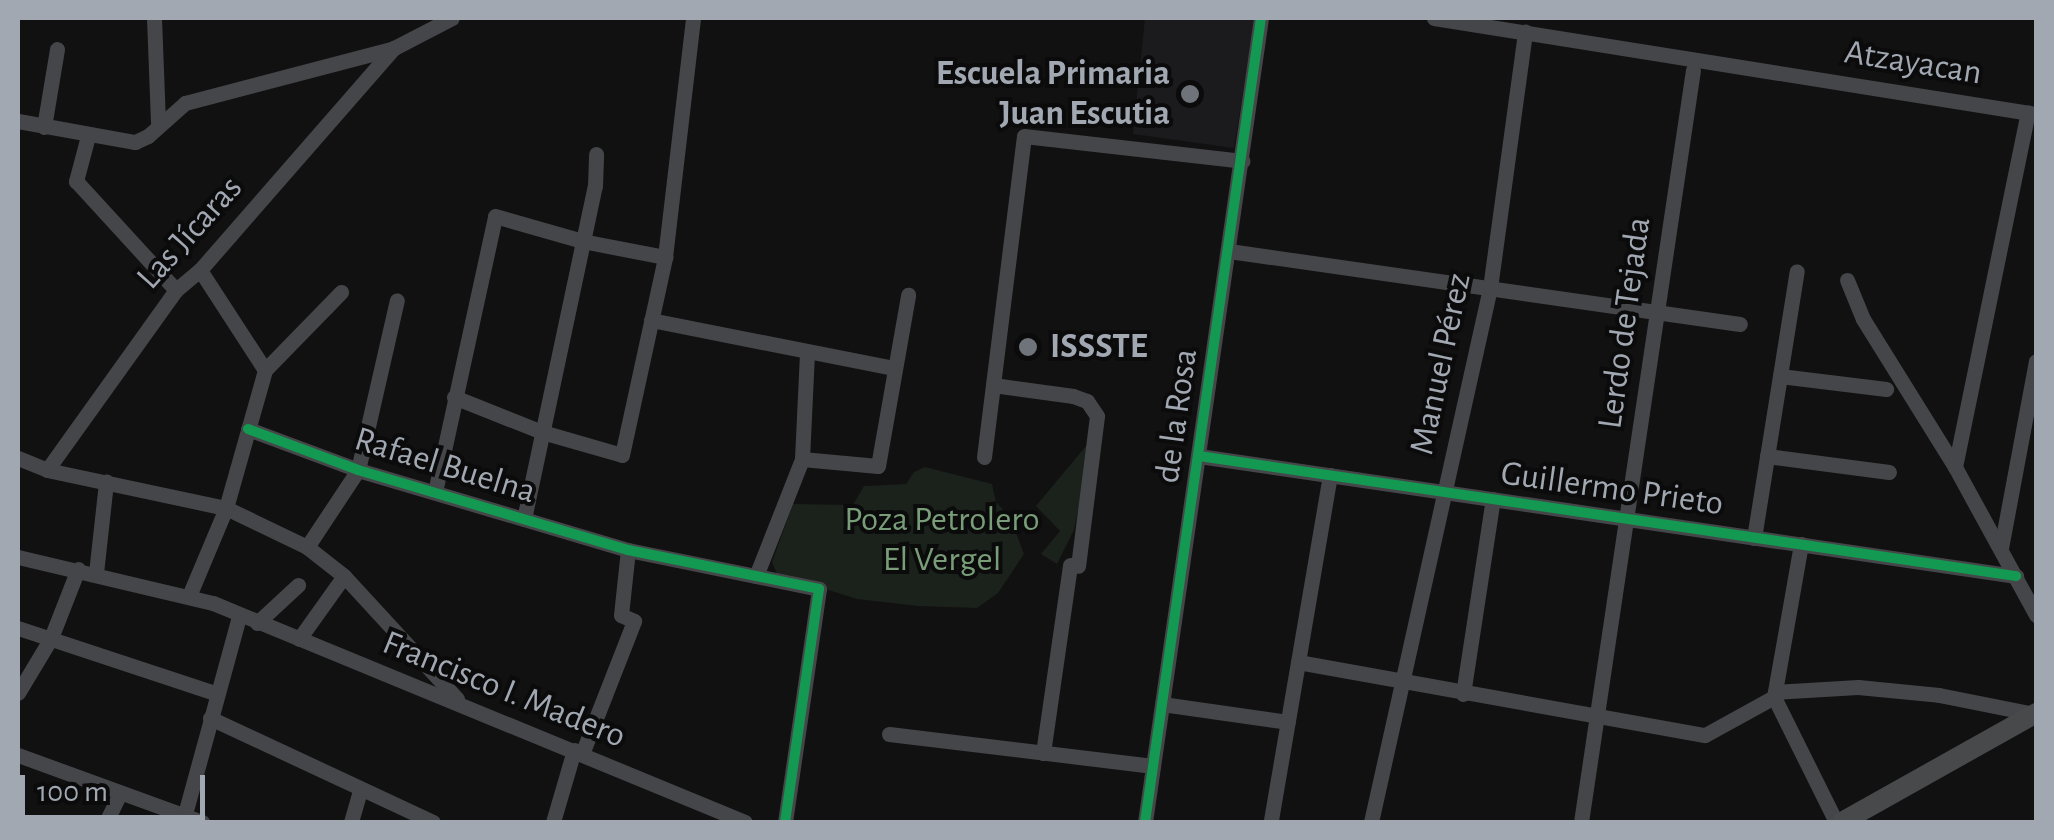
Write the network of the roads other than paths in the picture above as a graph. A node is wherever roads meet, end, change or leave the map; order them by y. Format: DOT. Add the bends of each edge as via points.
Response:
graph roads {
  1 [pos="154,18"];
  2 [pos="452,18"];
  3 [pos="693,18"];
  4 [pos="1260,18"];
  5 [pos="1434,18"];
  6 [pos="1525,31"];
  7 [pos="394,48"];
  8 [pos="57,49"];
  9 [pos="1693,70"];
  10 [pos="2032,113"];
  11 [pos="18,121"];
  12 [pos="158,123"];
  13 [pos="44,127"];
  14 [pos="88,136"];
  15 [pos="596,154"];
  16 [pos="1243,161"];
  17 [pos="582,241"];
  18 [pos="1230,251"];
  19 [pos="665,257"];
  20 [pos="200,270"];
  21 [pos="1797,271"];
  22 [pos="1847,280"];
  23 [pos="1490,288"];
  24 [pos="176,290"];
  25 [pos="342,292"];
  26 [pos="908,295"];
  27 [pos="396,300"];
  28 [pos="1657,312"];
  29 [pos="650,320"];
  30 [pos="1740,324"];
  31 [pos="807,352"];
  32 [pos="2036,361"];
  33 [pos="894,368"];
  34 [pos="265,370"];
  35 [pos="1780,376"];
  36 [pos="993,385"];
  37 [pos="1886,388"];
  38 [pos="454,398"];
  39 [pos="248,430"];
  40 [pos="542,432"];
  41 [pos="984,456"];
  42 [pos="1199,456"];
  43 [pos="1767,456"];
  44 [pos="18,458"];
  45 [pos="802,459"];
  46 [pos="1955,467"];
  47 [pos="47,470"];
  48 [pos="358,470"];
  49 [pos="1888,472"];
  50 [pos="1330,475"];
  51 [pos="106,482"];
  52 [pos="436,492"];
  53 [pos="1444,492"];
  54 [pos="1493,499"];
  55 [pos="226,508"];
  56 [pos="524,519"];
  57 [pos="1626,519"];
  58 [pos="1754,538"];
  59 [pos="1801,544"];
  60 [pos="307,547"];
  61 [pos="2001,548"];
  62 [pos="628,550"];
  63 [pos="18,557"];
  64 [pos="78,569"];
  65 [pos="96,573"];
  66 [pos="344,576"];
  67 [pos="756,576"];
  68 [pos="2016,576"];
  69 [pos="298,585"];
  70 [pos="189,596"];
  71 [pos="2036,615"];
  72 [pos="239,616"];
  73 [pos="257,623"];
  74 [pos="18,628"];
  75 [pos="51,638"];
  76 [pos="299,639"];
  77 [pos="1298,662"];
  78 [pos="1402,683"];
  79 [pos="18,694"];
  80 [pos="217,694"];
  81 [pos="1463,694"];
  82 [pos="1774,694"];
  83 [pos="460,702"];
  84 [pos="1162,704"];
  85 [pos="2035,714"];
  86 [pos="210,718"];
  87 [pos="1596,718"];
  88 [pos="1288,722"];
  89 [pos="889,734"];
  90 [pos="578,752"];
  91 [pos="1044,753"];
  92 [pos="18,755"];
  93 [pos="1153,766"];
  94 [pos="360,791"];
  95 [pos="119,795"];
  96 [pos="185,814"];
  97 [pos="1271,820"];
  98 [pos="106,822"];
  99 [pos="202,822"];
  100 [pos="351,822"];
  101 [pos="433,822"];
  102 [pos="552,822"];
  103 [pos="745,822"];
  104 [pos="784,822"];
  105 [pos="1145,822"];
  106 [pos="1371,822"];
  107 [pos="1581,822"];
  108 [pos="1839,822"];
  1 -- 12 [label="street"];
  2 -- 7 [label="street"];
  3 -- 19 [label="street"];
  4 -- 16 [label="street, de la Rosa"];
  5 -- 6 [label="street, Atzayacan"];
  6 -- 10 [label="street, Atzayacan"];
  6 -- 23 [label="street, Manuel Pérez"];
  7 -- 12 [label="street" via="184,103"];
  7 -- 20 [label="street, Las Jícaras"];
  8 -- 13 [label="street"];
  9 -- 28 [label="street, Lerdo de Tejada"];
  10 -- 46 [label="street"];
  11 -- 13 [label="street"];
  12 -- 14 [label="street" via="134,142"];
  13 -- 14 [label="street"];
  14 -- 24 [label="street" via="76,181"];
  15 -- 17 [label="street"];
  16 -- 18 [label="street, de la Rosa"];
  16 -- 36 [label="street" via="1024,136"];
  17 -- 19 [label="street"];
  17 -- 38 [label="street" via="495,216"];
  17 -- 40 [label="street"];
  18 -- 23 [label="street"];
  18 -- 42 [label="street, de la Rosa"];
  19 -- 29 [label="street"];
  20 -- 24 [label="street, Las Jícaras"];
  20 -- 34 [label="street"];
  21 -- 35 [label="street"];
  22 -- 46 [label="street" via="1863,319"];
  23 -- 28 [label="street"];
  23 -- 53 [label="street, Manuel Pérez"];
  24 -- 47 [label="street, Las Jícaras"];
  25 -- 34 [label="street"];
  26 -- 33 [label="street"];
  27 -- 48 [label="street"];
  28 -- 30 [label="street"];
  28 -- 57 [label="street, Lerdo de Tejada"];
  29 -- 31 [label="street"];
  29 -- 40 [label="street" via="622,455"];
  31 -- 33 [label="street"];
  31 -- 45 [label="street"];
  32 -- 61 [label="street"];
  33 -- 45 [label="street" via="878,466"];
  34 -- 39 [label="street"];
  35 -- 37 [label="street"];
  35 -- 43 [label="street"];
  36 -- 41 [label="street"];
  36 -- 91 [label="street" via="1073,396 1098,416"];
  38 -- 40 [label="street"];
  38 -- 52 [label="street"];
  39 -- 48 [label="street, Rafael Buelna"];
  39 -- 55 [label="street"];
  40 -- 56 [label="street"];
  42 -- 50 [label="street, Guillermo Prieto"];
  42 -- 84 [label="street, de la Rosa"];
  43 -- 49 [label="street"];
  43 -- 58 [label="street"];
  44 -- 47 [label="street"];
  45 -- 67 [label="street"];
  46 -- 61 [label="street"];
  47 -- 51 [label="street"];
  48 -- 52 [label="street, Rafael Buelna"];
  48 -- 60 [label="street"];
  50 -- 53 [label="street, Guillermo Prieto"];
  50 -- 77 [label="street"];
  51 -- 55 [label="street"];
  51 -- 65 [label="street"];
  52 -- 56 [label="street, Rafael Buelna"];
  53 -- 54 [label="street, Guillermo Prieto"];
  53 -- 78 [label="street, Manuel Pérez"];
  54 -- 57 [label="street, Guillermo Prieto"];
  54 -- 81 [label="street"];
  55 -- 60 [label="street"];
  55 -- 70 [label="street"];
  56 -- 62 [label="street, Rafael Buelna"];
  57 -- 58 [label="street, Guillermo Prieto"];
  57 -- 87 [label="street, Lerdo de Tejada"];
  58 -- 59 [label="street, Guillermo Prieto"];
  59 -- 68 [label="street, Guillermo Prieto"];
  59 -- 82 [label="street"];
  60 -- 66 [label="street"];
  61 -- 68 [label="street"];
  62 -- 67 [label="street, Rafael Buelna"];
  62 -- 90 [label="street" via="621,615 634,621"];
  63 -- 64 [label="street, Francisco I. Madero"];
  64 -- 65 [label="street, Francisco I. Madero"];
  64 -- 75 [label="street"];
  65 -- 70 [label="street, Francisco I. Madero"];
  66 -- 76 [label="street"];
  66 -- 83 [label="street"];
  67 -- 104 [label="street, Rafael Buelna" via="819,589"];
  68 -- 71 [label="street"];
  69 -- 73 [label="street"];
  70 -- 72 [label="street, Francisco I. Madero"];
  72 -- 73 [label="street, Francisco I. Madero"];
  72 -- 80 [label="street"];
  73 -- 76 [label="street, Francisco I. Madero"];
  74 -- 75 [label="street"];
  75 -- 79 [label="street"];
  75 -- 80 [label="street"];
  76 -- 83 [label="street, Francisco I. Madero"];
  77 -- 78 [label="street"];
  77 -- 88 [label="street"];
  78 -- 81 [label="street"];
  78 -- 106 [label="street, Manuel Pérez"];
  80 -- 86 [label="street"];
  81 -- 87 [label="street"];
  82 -- 85 [label="street" via="1858,687"];
  82 -- 87 [label="street" via="1705,734"];
  82 -- 108 [label="street"];
  83 -- 90 [label="street, Francisco I. Madero"];
  84 -- 88 [label="street"];
  84 -- 93 [label="street, de la Rosa"];
  85 -- 108 [label="main road"];
  86 -- 94 [label="street"];
  86 -- 96 [label="street"];
  87 -- 107 [label="street, Lerdo de Tejada"];
  88 -- 97 [label="street"];
  89 -- 91 [label="street"];
  90 -- 102 [label="street"];
  90 -- 103 [label="street, Francisco I. Madero"];
  91 -- 93 [label="street"];
  92 -- 95 [label="street"];
  93 -- 105 [label="street, de la Rosa"];
  94 -- 100 [label="street"];
  94 -- 101 [label="street"];
  95 -- 96 [label="street"];
  95 -- 98 [label="street"];
  96 -- 99 [label="street"];
}
